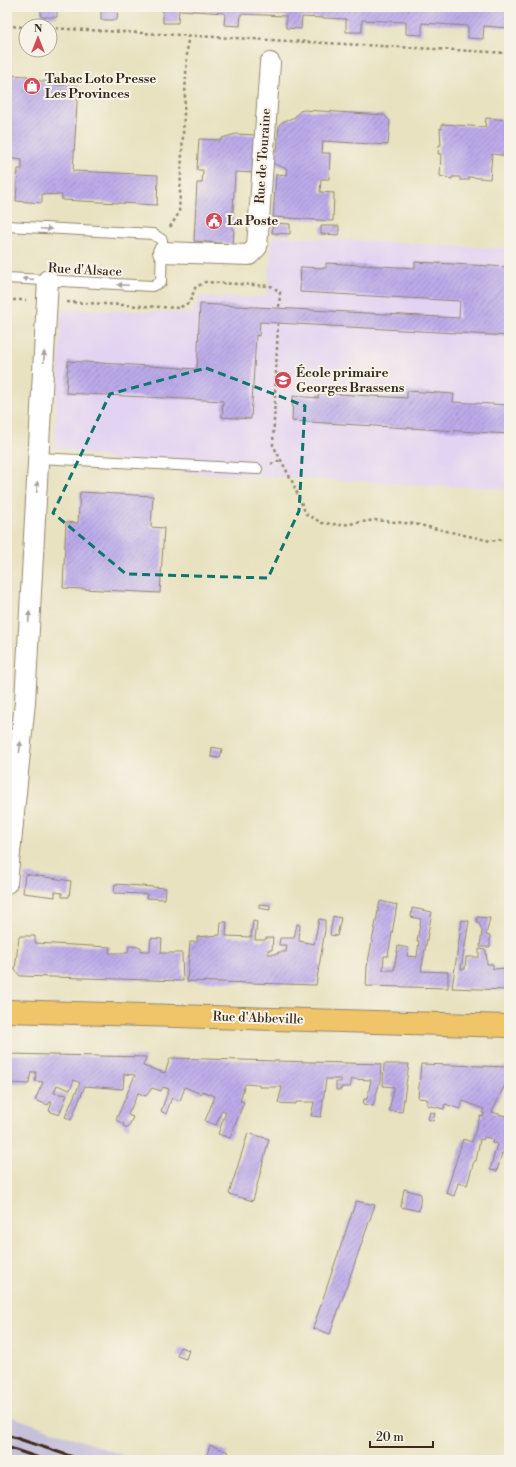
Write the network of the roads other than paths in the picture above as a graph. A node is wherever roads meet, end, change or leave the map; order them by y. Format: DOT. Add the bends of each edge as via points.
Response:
graph roads {
  1 [pos="270,63"];
  2 [pos="7,226"];
  3 [pos="162,246"];
  4 [pos="7,278"];
  5 [pos="48,280"];
  6 [pos="38,458"];
  7 [pos="257,469"];
  8 [pos="7,883"];
  9 [pos="7,1011"];
  10 [pos="509,1026"];
  1 -- 3 [label="street, Rue de Touraine" via="257,247 249,255"];
  2 -- 3 [label="lane, one-way" via="153,234"];
  3 -- 5 [label="lane, Rue d'Alsace, one-way" via="160,282 152,286"];
  5 -- 4 [label="lane, Rue d'Alsace, one-way"];
  6 -- 5 [label="street, one-way"];
  6 -- 7 [label="lane"];
  8 -- 6 [label="street, one-way" via="25,702"];
  9 -- 10 [label="main road, Rue d'Abbeville"];
}
